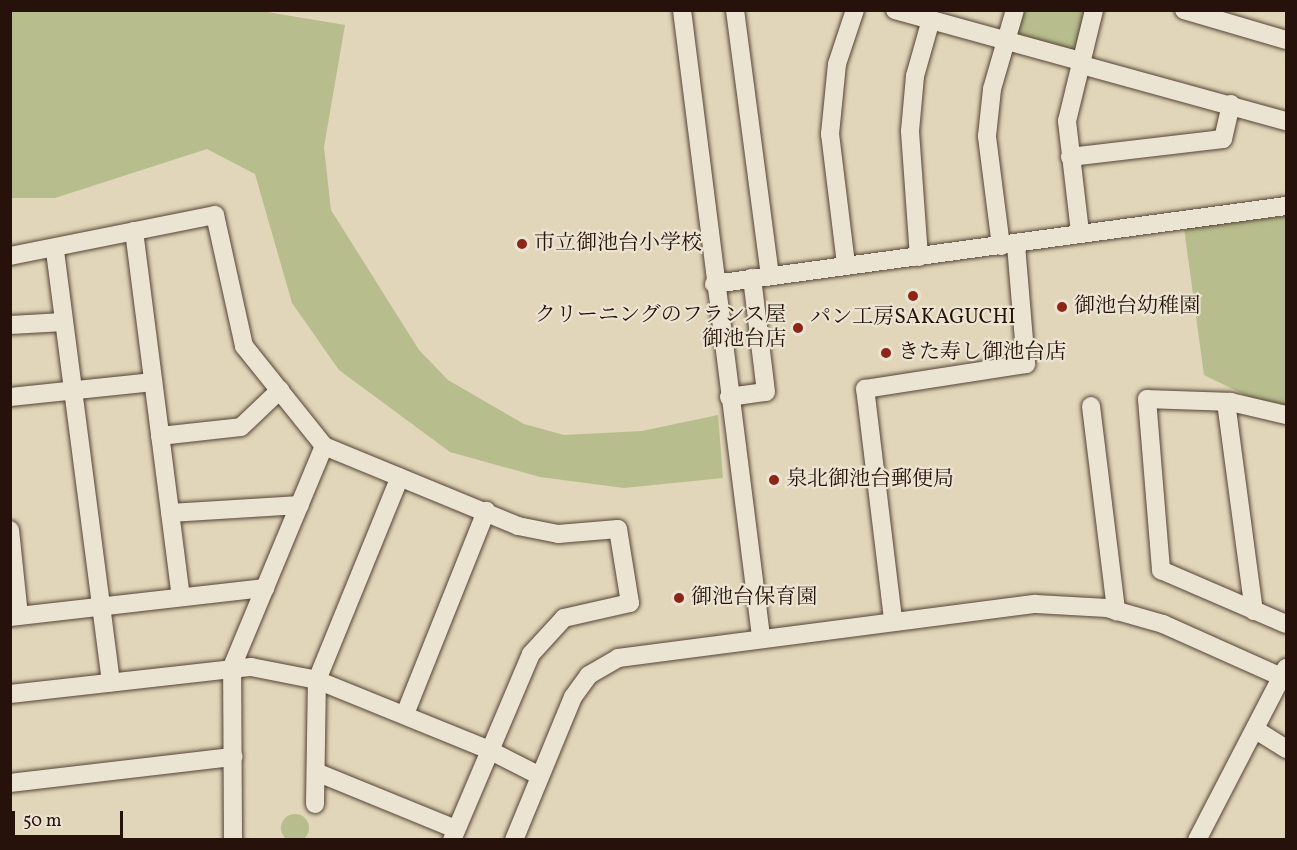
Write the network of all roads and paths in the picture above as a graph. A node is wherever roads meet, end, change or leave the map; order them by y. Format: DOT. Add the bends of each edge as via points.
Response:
graph roads {
  1 [pos="682,10"];
  2 [pos="735,10"];
  3 [pos="855,10"];
  4 [pos="895,10"];
  5 [pos="1015,10"];
  6 [pos="1094,10"];
  7 [pos="1184,10"];
  8 [pos="930,23"];
  9 [pos="1287,40"];
  10 [pos="1006,41"];
  11 [pos="1081,63"];
  12 [pos="1231,104"];
  13 [pos="1287,121"];
  14 [pos="1070,157"];
  15 [pos="1287,206"];
  16 [pos="134,231"];
  17 [pos="1080,232"];
  18 [pos="1009,245"];
  19 [pos="55,251"];
  20 [pos="10,256"];
  21 [pos="919,257"];
  22 [pos="846,264"];
  23 [pos="761,277"];
  24 [pos="714,284"];
  25 [pos="64,322"];
  26 [pos="10,325"];
  27 [pos="153,382"];
  28 [pos="280,390"];
  29 [pos="72,391"];
  30 [pos="10,397"];
  31 [pos="729,397"];
  32 [pos="1226,402"];
  33 [pos="1091,406"];
  34 [pos="1287,415"];
  35 [pos="160,436"];
  36 [pos="324,446"];
  37 [pos="400,477"];
  38 [pos="300,505"];
  39 [pos="486,511"];
  40 [pos="170,513"];
  41 [pos="11,538"];
  42 [pos="265,588"];
  43 [pos="181,597"];
  44 [pos="99,605"];
  45 [pos="1116,610"];
  46 [pos="1254,610"];
  47 [pos="15,616"];
  48 [pos="893,619"];
  49 [pos="1287,624"];
  50 [pos="761,636"];
  51 [pos="232,668"];
  52 [pos="1285,674"];
  53 [pos="317,680"];
  54 [pos="111,682"];
  55 [pos="10,694"];
  56 [pos="405,714"];
  57 [pos="1256,730"];
  58 [pos="487,749"];
  59 [pos="1287,749"];
  60 [pos="233,757"];
  61 [pos="316,772"];
  62 [pos="540,776"];
  63 [pos="10,783"];
  64 [pos="315,804"];
  65 [pos="454,834"];
  66 [pos="233,840"];
  67 [pos="514,840"];
  68 [pos="1197,840"];
  1 -- 24 [label="street"];
  2 -- 23 [label="street"];
  3 -- 22 [label="street" via="837,64 830,134"];
  4 -- 8 [label="street"];
  5 -- 10 [label="street"];
  6 -- 11 [label="street"];
  7 -- 9 [label="street"];
  8 -- 10 [label="street"];
  8 -- 21 [label="street" via="915,76 910,131"];
  10 -- 11 [label="street"];
  10 -- 18 [label="street" via="992,89 987,136"];
  11 -- 12 [label="street"];
  11 -- 14 [label="street" via="1067,121"];
  12 -- 13 [label="street"];
  12 -- 14 [label="street" via="1223,139"];
  14 -- 17 [label="street"];
  15 -- 17 [label="street"];
  16 -- 19 [label="street"];
  16 -- 27 [label="street"];
  16 -- 28 [label="street" via="215,215 244,346"];
  17 -- 18 [label="street"];
  18 -- 21 [label="street"];
  18 -- 48 [label="street" via="1026,364 866,389"];
  19 -- 20 [label="street"];
  19 -- 25 [label="street"];
  21 -- 22 [label="street"];
  22 -- 23 [label="street"];
  23 -- 24 [label="street"];
  23 -- 31 [label="street" via="766,392"];
  24 -- 31 [label="street"];
  25 -- 26 [label="street"];
  25 -- 29 [label="street"];
  27 -- 29 [label="street"];
  27 -- 35 [label="street"];
  28 -- 35 [label="street" via="241,427"];
  28 -- 36 [label="street"];
  29 -- 30 [label="street"];
  29 -- 44 [label="street"];
  31 -- 50 [label="street"];
  32 -- 34 [label="street"];
  32 -- 46 [label="street"];
  32 -- 46 [label="street" via="1147,399 1161,570"];
  33 -- 45 [label="street"];
  35 -- 40 [label="street"];
  36 -- 37 [label="street"];
  36 -- 38 [label="street"];
  37 -- 39 [label="street"];
  37 -- 53 [label="street"];
  38 -- 40 [label="street"];
  38 -- 42 [label="street"];
  39 -- 56 [label="street"];
  39 -- 58 [label="street" via="518,526 558,534 618,529 630,603 564,618 531,654"];
  40 -- 43 [label="street"];
  41 -- 47 [label="street"];
  42 -- 43 [label="street"];
  42 -- 51 [label="street"];
  43 -- 44 [label="street"];
  44 -- 47 [label="street"];
  44 -- 54 [label="street"];
  45 -- 48 [label="street" via="1036,604"];
  45 -- 52 [label="street" via="1162,624"];
  46 -- 49 [label="street"];
  48 -- 50 [label="street"];
  50 -- 62 [label="street" via="618,658 589,675 573,697"];
  51 -- 53 [label="street"];
  51 -- 54 [label="street"];
  51 -- 60 [label="street"];
  52 -- 57 [label="street"];
  53 -- 56 [label="street"];
  53 -- 61 [label="street"];
  54 -- 55 [label="street"];
  56 -- 58 [label="street"];
  57 -- 59 [label="street"];
  57 -- 68 [label="street"];
  58 -- 62 [label="street"];
  58 -- 65 [label="street"];
  60 -- 63 [label="street"];
  60 -- 66 [label="street"];
  61 -- 64 [label="street"];
  61 -- 65 [label="street"];
  62 -- 67 [label="street"];
}
